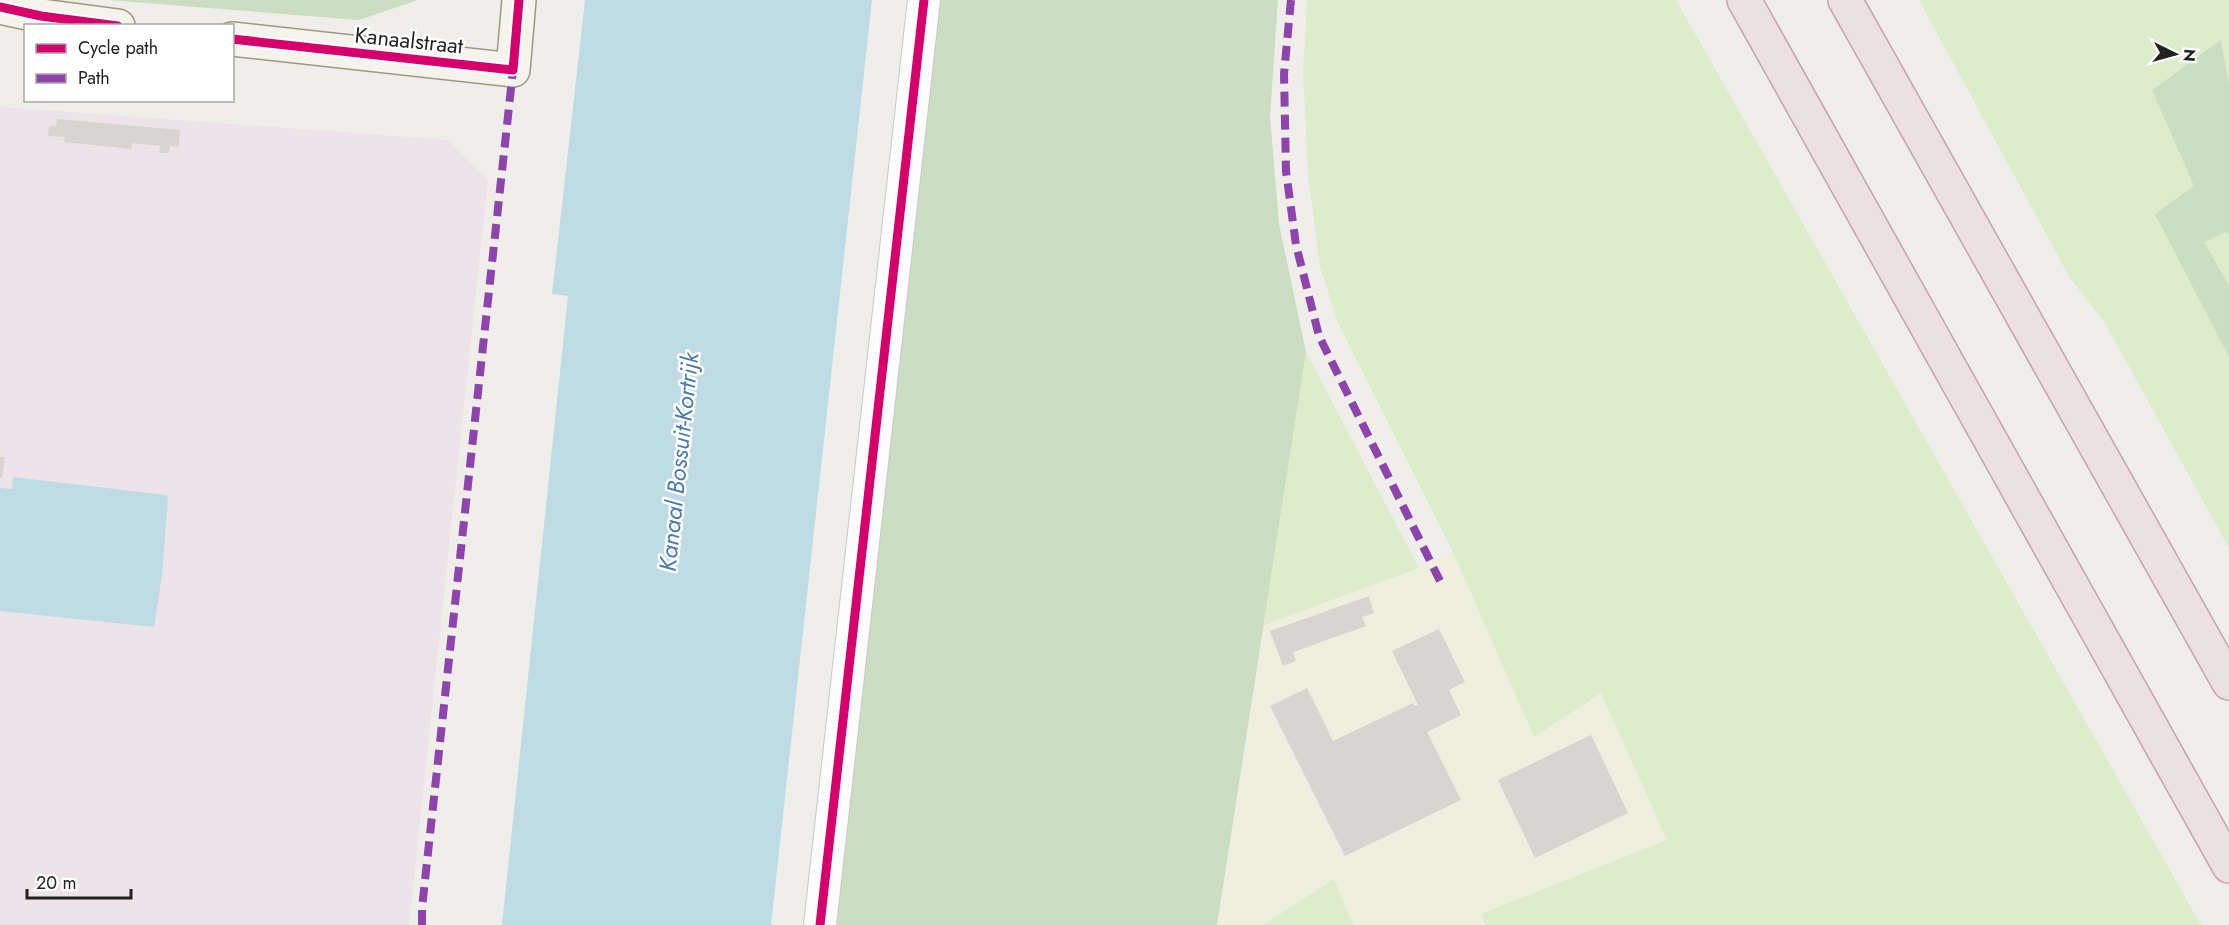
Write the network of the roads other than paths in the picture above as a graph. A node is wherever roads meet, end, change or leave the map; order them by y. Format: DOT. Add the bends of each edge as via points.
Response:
graph roads {
  1 [pos="519,0"];
  2 [pos="924,0"];
  3 [pos="1744,0"];
  4 [pos="1845,0"];
  5 [pos="0,7"];
  6 [pos="103,24"];
  7 [pos="234,39"];
  8 [pos="2229,683"];
  9 [pos="2229,866"];
  10 [pos="820,925"];
  1 -- 7 [label="street, Kanaalstraat" via="513,70"];
  2 -- 10 [label="street"];
  3 -- 9 [label="highway"];
  4 -- 8 [label="highway"];
  5 -- 6 [label="street"];
}
